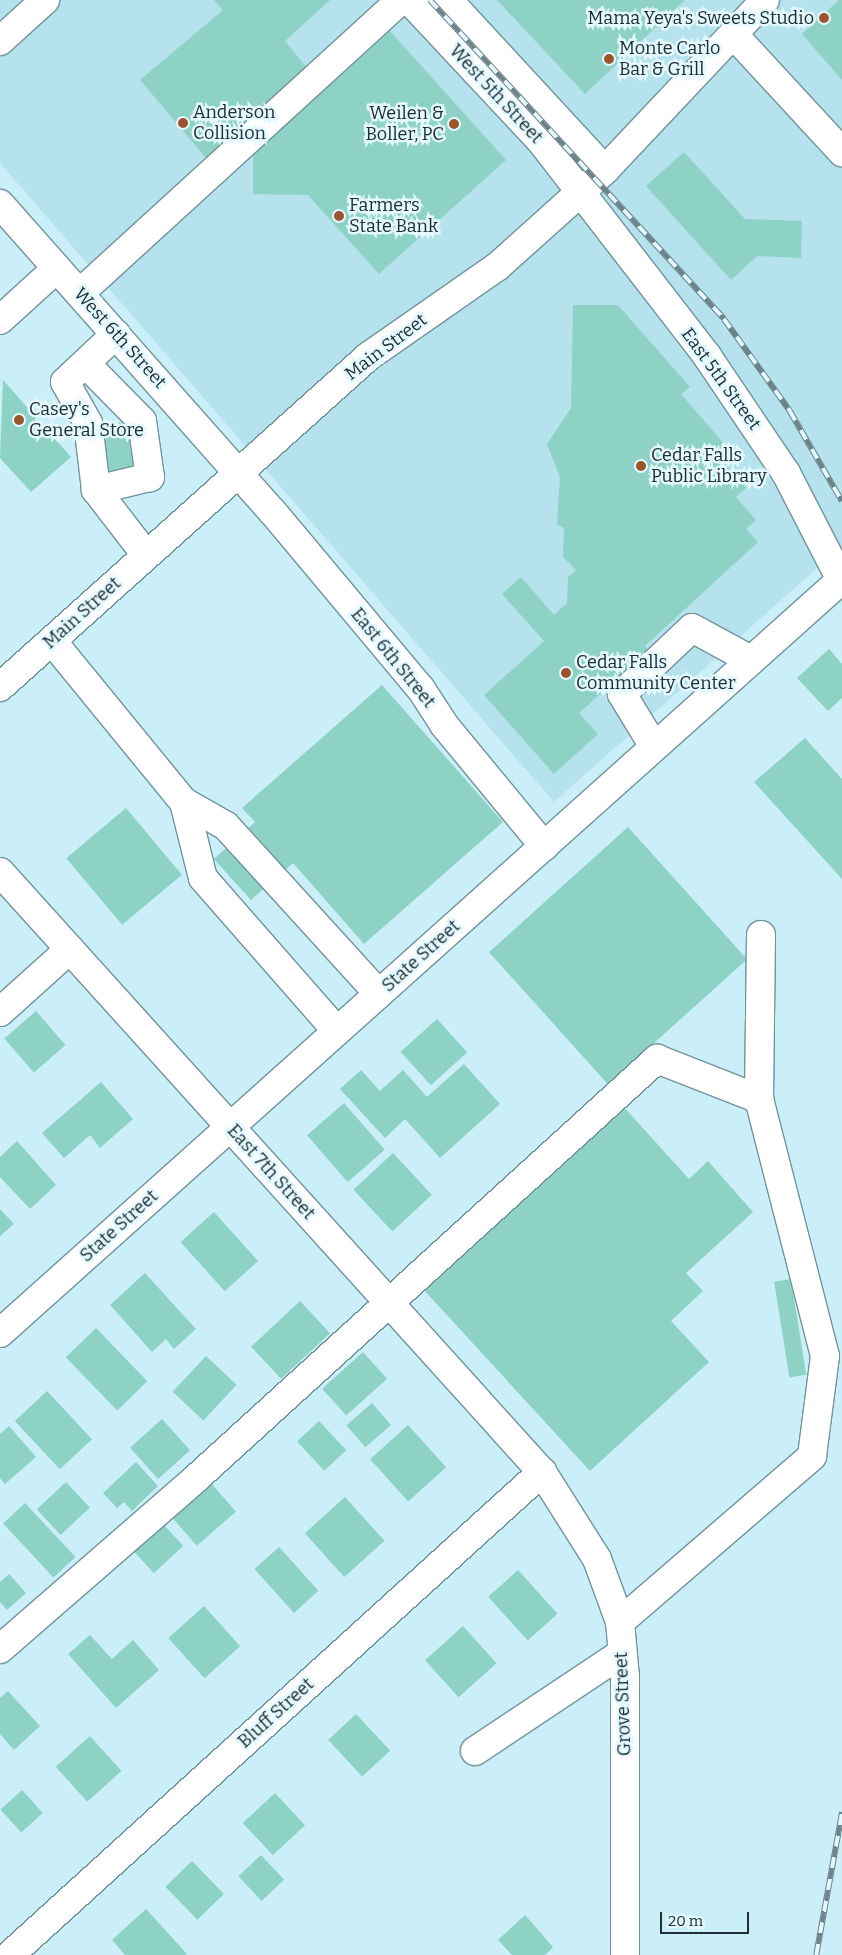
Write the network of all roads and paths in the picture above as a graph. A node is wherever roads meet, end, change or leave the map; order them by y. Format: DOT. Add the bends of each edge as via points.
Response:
graph roads {
  1 [pos="45,0"];
  2 [pos="401,0"];
  3 [pos="409,0"];
  4 [pos="448,0"];
  5 [pos="765,0"];
  6 [pos="733,34"];
  7 [pos="0,41"];
  8 [pos="842,152"];
  9 [pos="605,170"];
  10 [pos="580,192"];
  11 [pos="0,204"];
  12 [pos="57,268"];
  13 [pos="80,293"];
  14 [pos="0,320"];
  15 [pos="116,334"];
  16 [pos="86,364"];
  17 [pos="239,473"];
  18 [pos="96,490"];
  19 [pos="146,555"];
  20 [pos="842,579"];
  21 [pos="52,641"];
  22 [pos="752,660"];
  23 [pos="0,687"];
  24 [pos="654,745"];
  25 [pos="184,802"];
  26 [pos="544,846"];
  27 [pos="0,872"];
  28 [pos="762,935"];
  29 [pos="70,949"];
  30 [pos="379,994"];
  31 [pos="0,1012"];
  32 [pos="337,1031"];
  33 [pos="759,1099"];
  34 [pos="230,1127"];
  35 [pos="388,1301"];
  36 [pos="0,1333"];
  37 [pos="542,1472"];
  38 [pos="620,1622"];
  39 [pos="0,1649"];
  40 [pos="622,1653"];
  41 [pos="475,1751"];
  42 [pos="10,1955"];
  43 [pos="625,1955"];
  1 -- 7 [label="street"];
  2 -- 13 [label="street"];
  3 -- 10 [label="street, West 5th Street" via="540,142"];
  4 -- 9 [label="street, West 5th Street"];
  5 -- 6 [label="street, Main Street"];
  6 -- 8 [label="street"];
  6 -- 9 [label="street, Main Street"];
  9 -- 10 [label="street, Main Street"];
  10 -- 17 [label="street, Main Street" via="498,266 369,356"];
  10 -- 20 [label="street, East 5th Street" via="752,418 786,473"];
  11 -- 12 [label="street, West 6th Street"];
  12 -- 13 [label="street, West 6th Street"];
  12 -- 14 [label="street"];
  13 -- 15 [label="street, West 6th Street"];
  15 -- 16 [label="street"];
  15 -- 17 [label="street, West 6th Street"];
  16 -- 18 [label="street" via="64,382 88,423"];
  16 -- 18 [label="street" via="142,421 150,477"];
  17 -- 19 [label="street, Main Street"];
  17 -- 26 [label="street, East 6th Street" via="421,689 445,726"];
  18 -- 19 [label="street"];
  19 -- 21 [label="street, Main Street"];
  20 -- 22 [label="street, State Street"];
  21 -- 23 [label="street, Main Street"];
  21 -- 25 [label="street"];
  22 -- 24 [label="street, State Street"];
  22 -- 24 [label="street" via="692,628 622,694"];
  24 -- 26 [label="street, State Street"];
  25 -- 30 [label="street" via="226,826"];
  25 -- 32 [label="street" via="203,878"];
  26 -- 30 [label="street, State Street"];
  27 -- 29 [label="street, East 7th Street"];
  28 -- 33 [label="street"];
  29 -- 31 [label="street"];
  29 -- 34 [label="street, East 7th Street"];
  30 -- 32 [label="street, State Street"];
  32 -- 34 [label="street, State Street"];
  33 -- 35 [label="street" via="657,1059"];
  33 -- 38 [label="street" via="825,1356 812,1456"];
  34 -- 35 [label="street, East 7th Street"];
  34 -- 36 [label="street, State Street"];
  35 -- 37 [label="street, East 7th Street"];
  35 -- 39 [label="street" via="192,1482"];
  37 -- 38 [label="street, Grove Street" via="598,1559"];
  37 -- 42 [label="street, Bluff Street"];
  38 -- 40 [label="street, Grove Street"];
  40 -- 41 [label="street"];
  40 -- 43 [label="street, Grove Street"];
}
